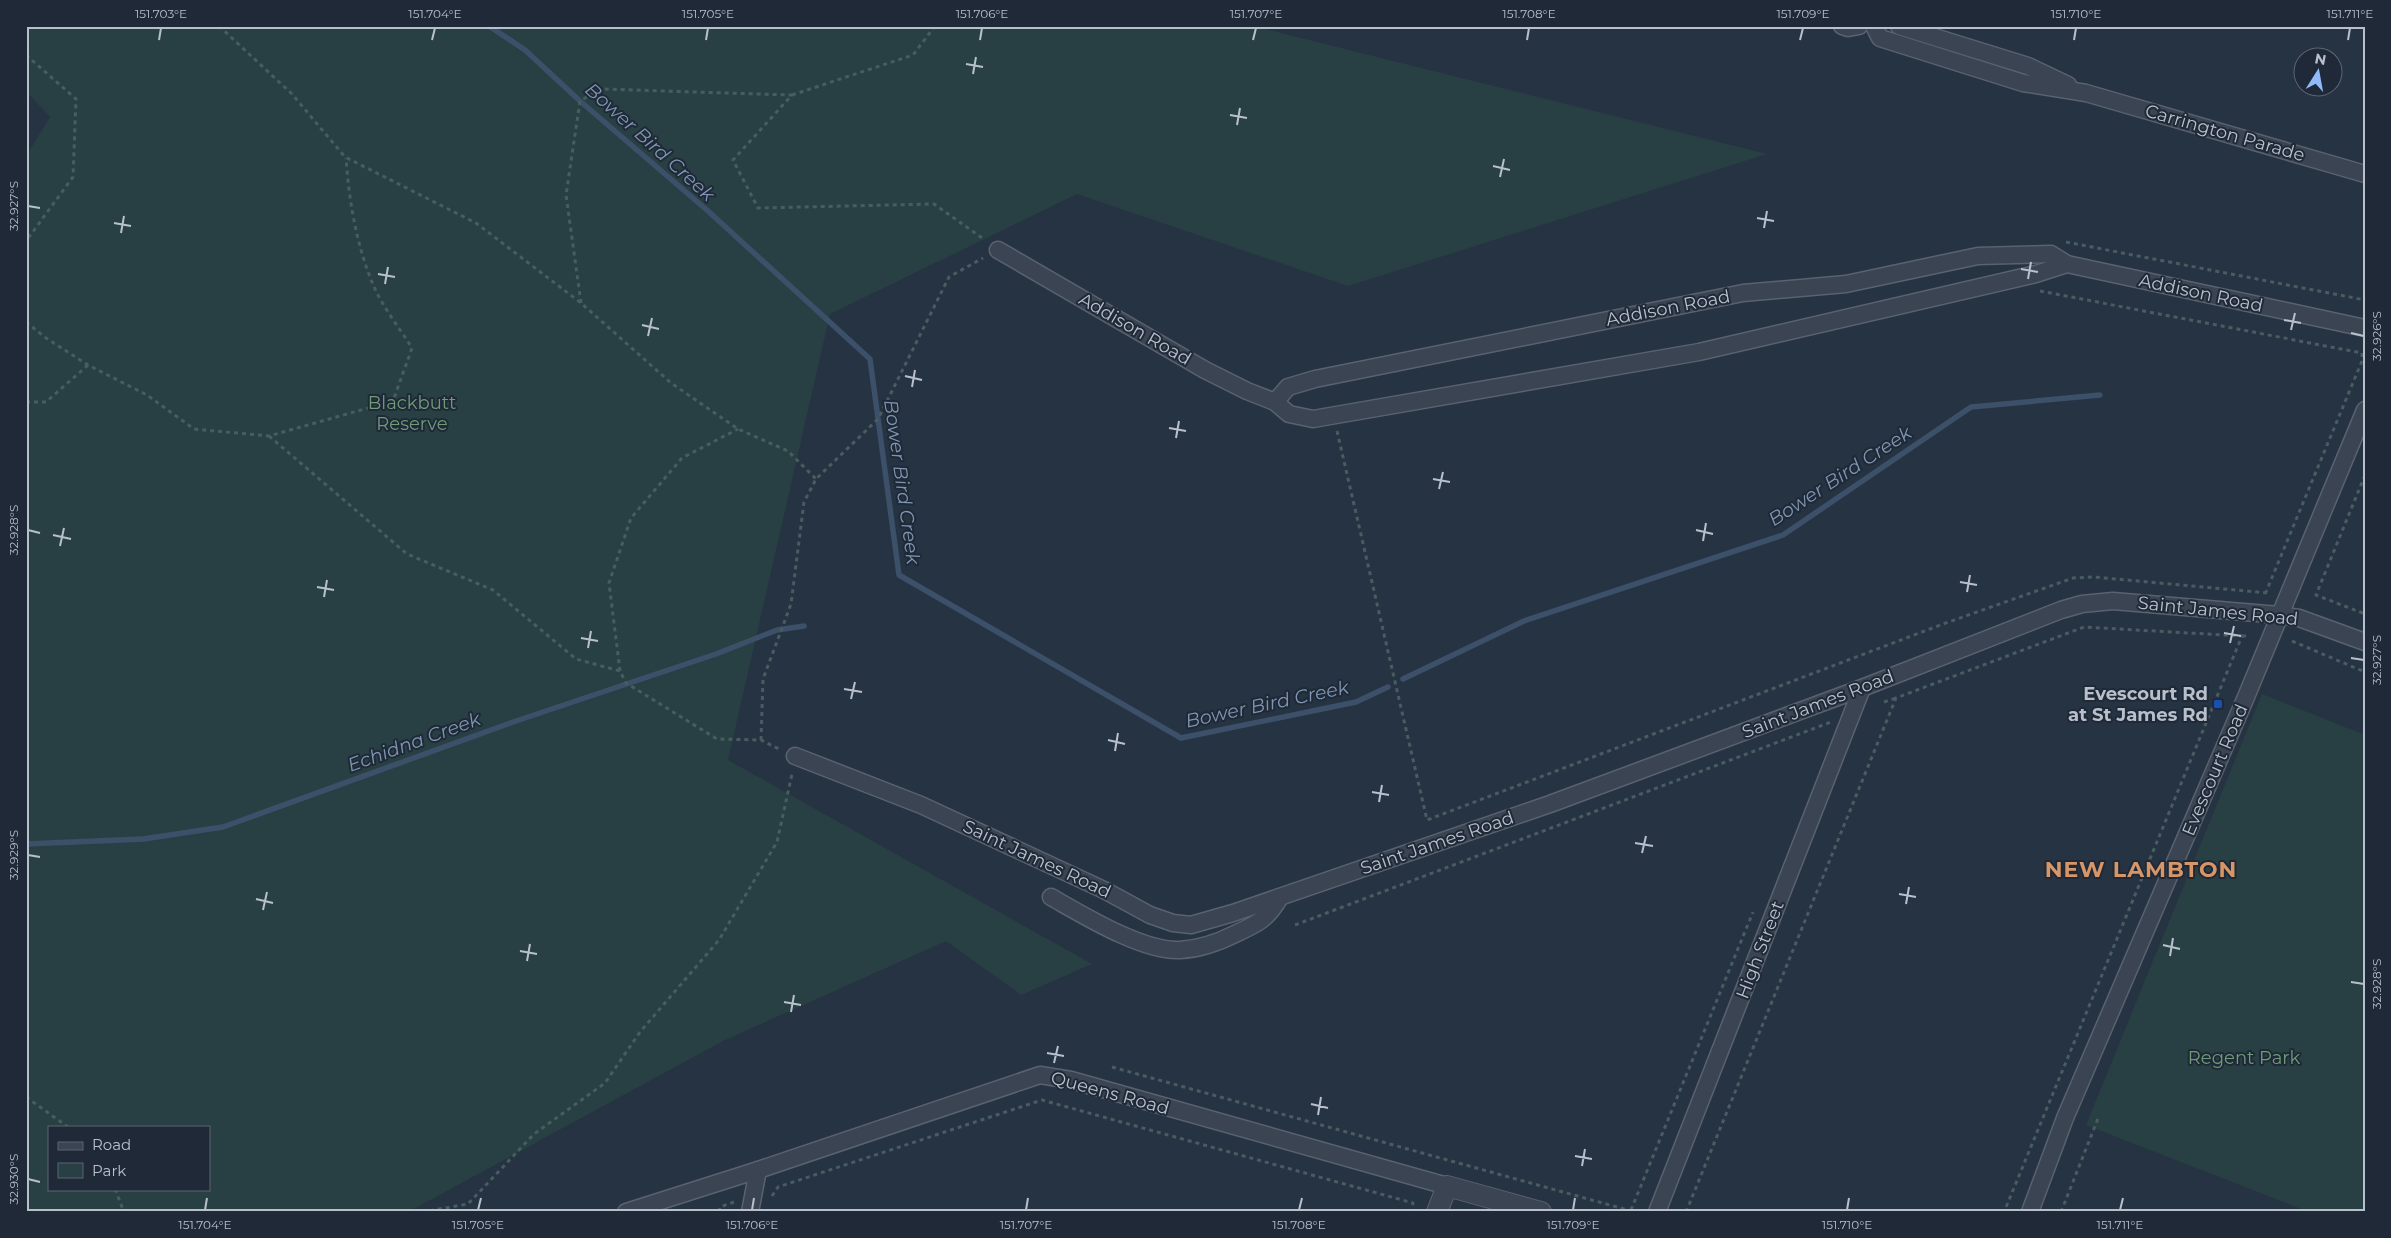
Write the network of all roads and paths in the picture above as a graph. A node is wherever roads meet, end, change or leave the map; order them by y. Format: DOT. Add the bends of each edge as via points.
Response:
graph roads {
  1 [pos="218,26"];
  2 [pos="935,26"];
  3 [pos="1842,26"];
  4 [pos="1859,26"];
  5 [pos="1874,26"];
  6 [pos="1899,26"];
  7 [pos="26,55"];
  8 [pos="2086,93"];
  9 [pos="792,95"];
  10 [pos="346,157"];
  11 [pos="2365,174"];
  12 [pos="26,241"];
  13 [pos="998,250"];
  14 [pos="2067,264"];
  15 [pos="2033,290"];
  16 [pos="580,303"];
  17 [pos="26,322"];
  18 [pos="2365,328"];
  19 [pos="88,365"];
  20 [pos="26,402"];
  21 [pos="1275,402"];
  22 [pos="2365,410"];
  23 [pos="1334,415"];
  24 [pos="738,429"];
  25 [pos="269,436"];
  26 [pos="2365,475"];
  27 [pos="816,479"];
  28 [pos="2365,614"];
  29 [pos="2279,615"];
  30 [pos="2242,636"];
  31 [pos="2248,636"];
  32 [pos="2292,642"];
  33 [pos="2365,642"];
  34 [pos="620,671"];
  35 [pos="2365,672"];
  36 [pos="1862,688"];
  37 [pos="1896,698"];
  38 [pos="1884,702"];
  39 [pos="1828,731"];
  40 [pos="761,740"];
  41 [pos="795,756"];
  42 [pos="1051,897"];
  43 [pos="1280,897"];
  44 [pos="1756,906"];
  45 [pos="1295,925"];
  46 [pos="1112,1067"];
  47 [pos="26,1097"];
  48 [pos="2099,1116"];
  49 [pos="67,1126"];
  50 [pos="758,1170"];
  51 [pos="1448,1186"];
  52 [pos="115,1190"];
  53 [pos="772,1196"];
  54 [pos="734,1202"];
  55 [pos="1631,1210"];
  56 [pos="124,1212"];
  57 [pos="422,1212"];
  58 [pos="626,1212"];
  59 [pos="719,1212"];
  60 [pos="750,1212"];
  61 [pos="1411,1212"];
  62 [pos="1437,1212"];
  63 [pos="1542,1212"];
  64 [pos="1635,1212"];
  65 [pos="1658,1212"];
  66 [pos="1686,1212"];
  67 [pos="2004,1212"];
  68 [pos="2030,1212"];
  69 [pos="2061,1212"];
  1 -- 10 [label="path" via="292,94"];
  2 -- 9 [label="path" via="913,55"];
  3 -- 4 [label="street"];
  5 -- 8 [label="street, Carrington Parade" via="1880,38 2023,83"];
  6 -- 8 [label="street, Carrington Parade" via="2028,66"];
  7 -- 12 [label="path" via="76,98 73,177"];
  8 -- 11 [label="street, Carrington Parade"];
  9 -- 13 [label="path" via="733,160 758,208 934,204"];
  9 -- 16 [label="path" via="601,88 580,101 566,195"];
  10 -- 16 [label="path" via="476,223"];
  10 -- 25 [label="path" via="348,190 357,236 372,283 412,348 393,401"];
  13 -- 21 [label="street, Addison Road" via="1205,370"];
  13 -- 27 [label="path" via="949,277 878,419"];
  14 -- 18 [label="street, Addison Road"];
  14 -- 21 [label="street, Addison Road" via="2051,254 1978,256 1846,284 1743,293 1314,379 1288,387"];
  14 -- 23 [label="street, Addison Road" via="2036,274 1699,352"];
  15 -- 23 [label="path" via="2361,349 2362,361 2267,592 2094,577 2073,578 1427,820"];
  16 -- 24 [label="path" via="672,383"];
  17 -- 19 [label="path"];
  19 -- 20 [label="path" via="46,402"];
  19 -- 25 [label="path" via="147,395 194,429"];
  21 -- 23 [label="street, Addison Road" via="1289,414 1313,419"];
  22 -- 29 [label="street, Evescourt Road"];
  24 -- 27 [label="path" via="788,451"];
  24 -- 34 [label="path" via="682,458 630,518 609,583"];
  25 -- 34 [label="path" via="406,554 493,590 576,659"];
  26 -- 28 [label="path" via="2314,596"];
  27 -- 40 [label="path" via="804,502 791,604 763,679"];
  29 -- 33 [label="street, Saint James Road" via="2299,618"];
  29 -- 36 [label="street, Saint James Road" via="2113,600 2082,604"];
  29 -- 68 [label="street, Evescourt Road" via="2065,1118"];
  30 -- 31 [label="path"];
  30 -- 37 [label="path" via="2084,627"];
  30 -- 67 [label="path"];
  32 -- 35 [label="path"];
  34 -- 40 [label="path" via="626,683 717,739"];
  36 -- 43 [label="street, Saint James Road" via="1550,804"];
  36 -- 65 [label="street, High Street"];
  37 -- 38 [label="path"];
  37 -- 66 [label="path"];
  39 -- 45 [label="path" via="1832,722"];
  40 -- 41 [label="path"];
  41 -- 43 [label="street, Saint James Road" via="921,805 1104,890 1150,915 1173,923 1191,925"];
  41 -- 57 [label="path" via="778,842 719,940 640,1032 605,1082 534,1134 468,1204"];
  42 -- 43 [label="street, Saint James Road" via="1150,946 1178,950 1202,947 1262,921 1274,910"];
  44 -- 55 [label="path"];
  46 -- 55 [label="path"];
  47 -- 49 [label="path"];
  48 -- 69 [label="path"];
  50 -- 51 [label="street, Queens Road" via="1040,1075 1071,1080"];
  50 -- 58 [label="street, Queens Road"];
  50 -- 60 [label="street"];
  51 -- 62 [label="street"];
  51 -- 63 [label="street, Queens Road"];
  52 -- 56 [label="path"];
  53 -- 61 [label="path" via="778,1187 1042,1100 1413,1203"];
  54 -- 59 [label="path" via="720,1207"];
  55 -- 64 [label="path"];
}
